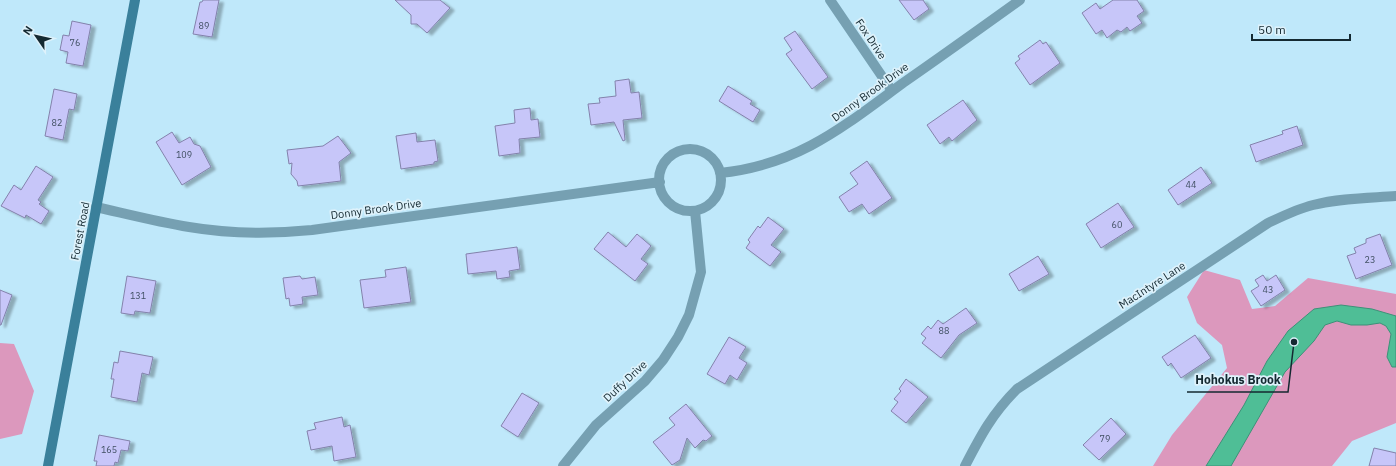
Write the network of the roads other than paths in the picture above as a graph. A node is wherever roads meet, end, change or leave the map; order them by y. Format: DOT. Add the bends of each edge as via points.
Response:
graph roads {
  1 [pos="135,0"];
  2 [pos="830,0"];
  3 [pos="1020,0"];
  4 [pos="892,91"];
  5 [pos="720,173"];
  6 [pos="660,182"];
  7 [pos="1396,196"];
  8 [pos="96,207"];
  9 [pos="695,211"];
  10 [pos="48,466"];
  11 [pos="563,466"];
  12 [pos="965,466"];
  1 -- 8 [label="main road, Forest Road"];
  2 -- 4 [label="street, Fox Drive"];
  3 -- 4 [label="street, Donny Brook Drive"];
  4 -- 5 [label="street, Donny Brook Drive" via="810,147 769,164 744,171"];
  5 -- 6 [label="street" via="710,156 691,149 681,151 665,163"];
  5 -- 9 [label="street" via="721,183 716,197 705,207"];
  6 -- 8 [label="street, Donny Brook Drive" via="312,230 261,233 225,232 190,227"];
  6 -- 9 [label="street" via="667,201 685,211"];
  7 -- 12 [label="street, MacIntyre Lane" via="1314,204 1268,223 1017,389 1000,405 987,424"];
  8 -- 10 [label="main road, Forest Road"];
  9 -- 11 [label="street, Duffy Drive" via="701,272 689,316 663,360 645,381 596,425"];
}
